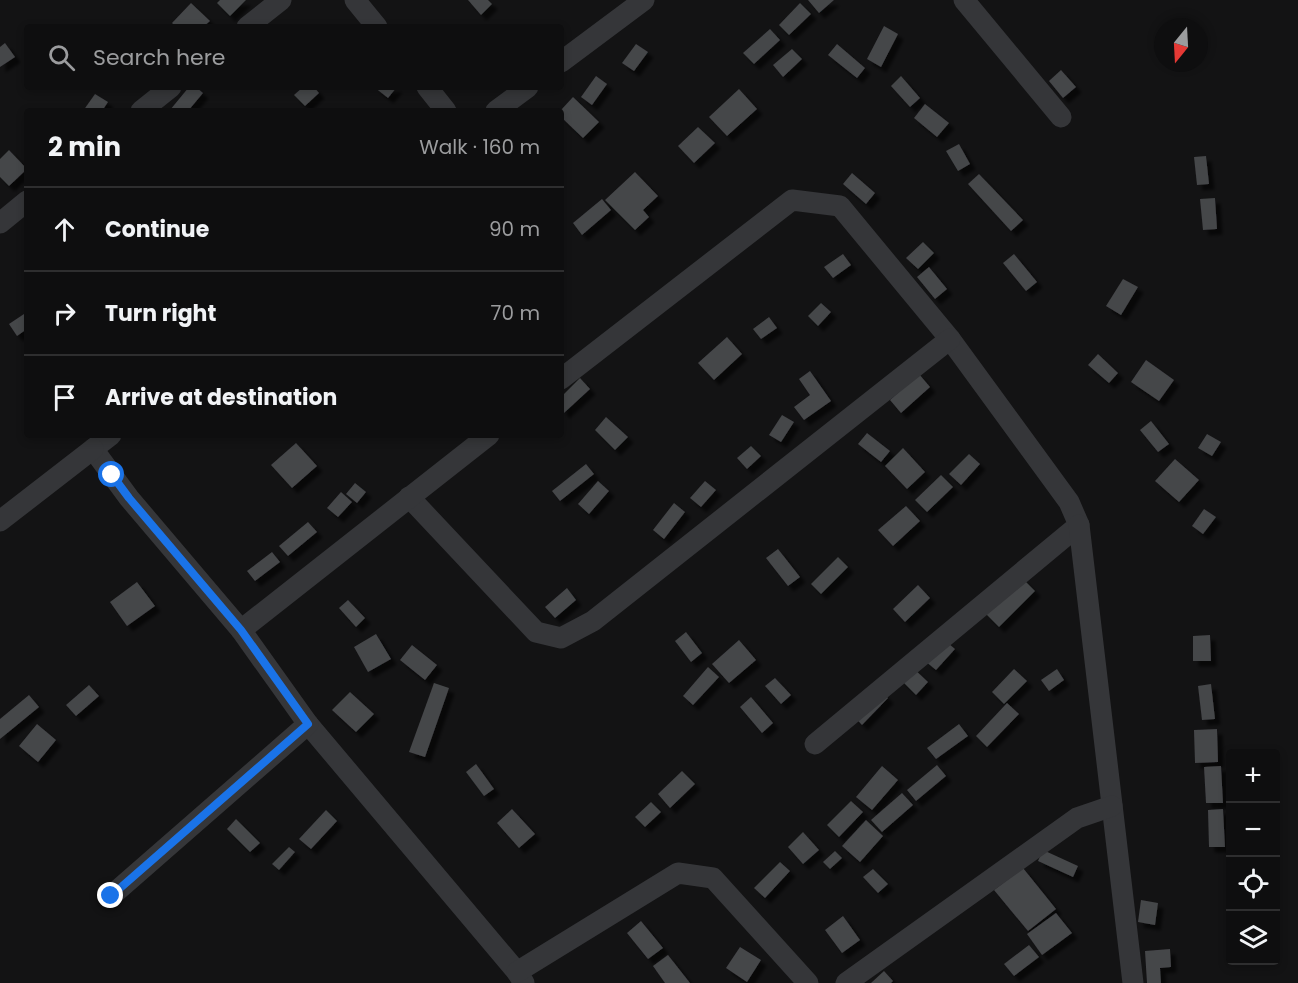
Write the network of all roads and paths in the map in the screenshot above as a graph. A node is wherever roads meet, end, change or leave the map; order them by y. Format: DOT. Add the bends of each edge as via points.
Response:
graph roads {
  1 [pos="281,0"];
  2 [pos="355,0"];
  3 [pos="644,0"];
  4 [pos="964,0"];
  5 [pos="251,24"];
  6 [pos="375,24"];
  7 [pos="564,60"];
  8 [pos="167,90"];
  9 [pos="429,90"];
  10 [pos="524,90"];
  11 [pos="145,108"];
  12 [pos="444,108"];
  13 [pos="500,108"];
  14 [pos="1060,117"];
  15 [pos="24,203"];
  16 [pos="0,222"];
  17 [pos="950,339"];
  18 [pos="564,377"];
  19 [pos="107,438"];
  20 [pos="485,438"];
  21 [pos="93,449"];
  22 [pos="409,497"];
  23 [pos="0,521"];
  24 [pos="1079,525"];
  25 [pos="241,630"];
  26 [pos="308,724"];
  27 [pos="815,744"];
  28 [pos="1112,806"];
  29 [pos="111,896"];
  30 [pos="520,978"];
  31 [pos="808,983"];
  32 [pos="846,983"];
  33 [pos="1133,983"];
  1 -- 5 [label="street"];
  2 -- 6 [label="street"];
  3 -- 7 [label="street"];
  4 -- 14 [label="street"];
  8 -- 11 [label="street"];
  9 -- 12 [label="street"];
  10 -- 13 [label="street"];
  15 -- 16 [label="street"];
  17 -- 18 [label="street" via="840,206 792,200"];
  17 -- 22 [label="street" via="593,621 561,639 536,633"];
  17 -- 24 [label="street" via="1069,502"];
  19 -- 21 [label="street"];
  20 -- 22 [label="street"];
  21 -- 23 [label="street"];
  21 -- 25 [label="street" via="129,498"];
  22 -- 25 [label="street"];
  24 -- 27 [label="street"];
  24 -- 28 [label="street"];
  25 -- 26 [label="street"];
  26 -- 29 [label="street"];
  26 -- 30 [label="street"];
  28 -- 32 [label="street" via="1077,818"];
  28 -- 33 [label="street"];
  30 -- 31 [label="street" via="678,873 713,878"];
}
